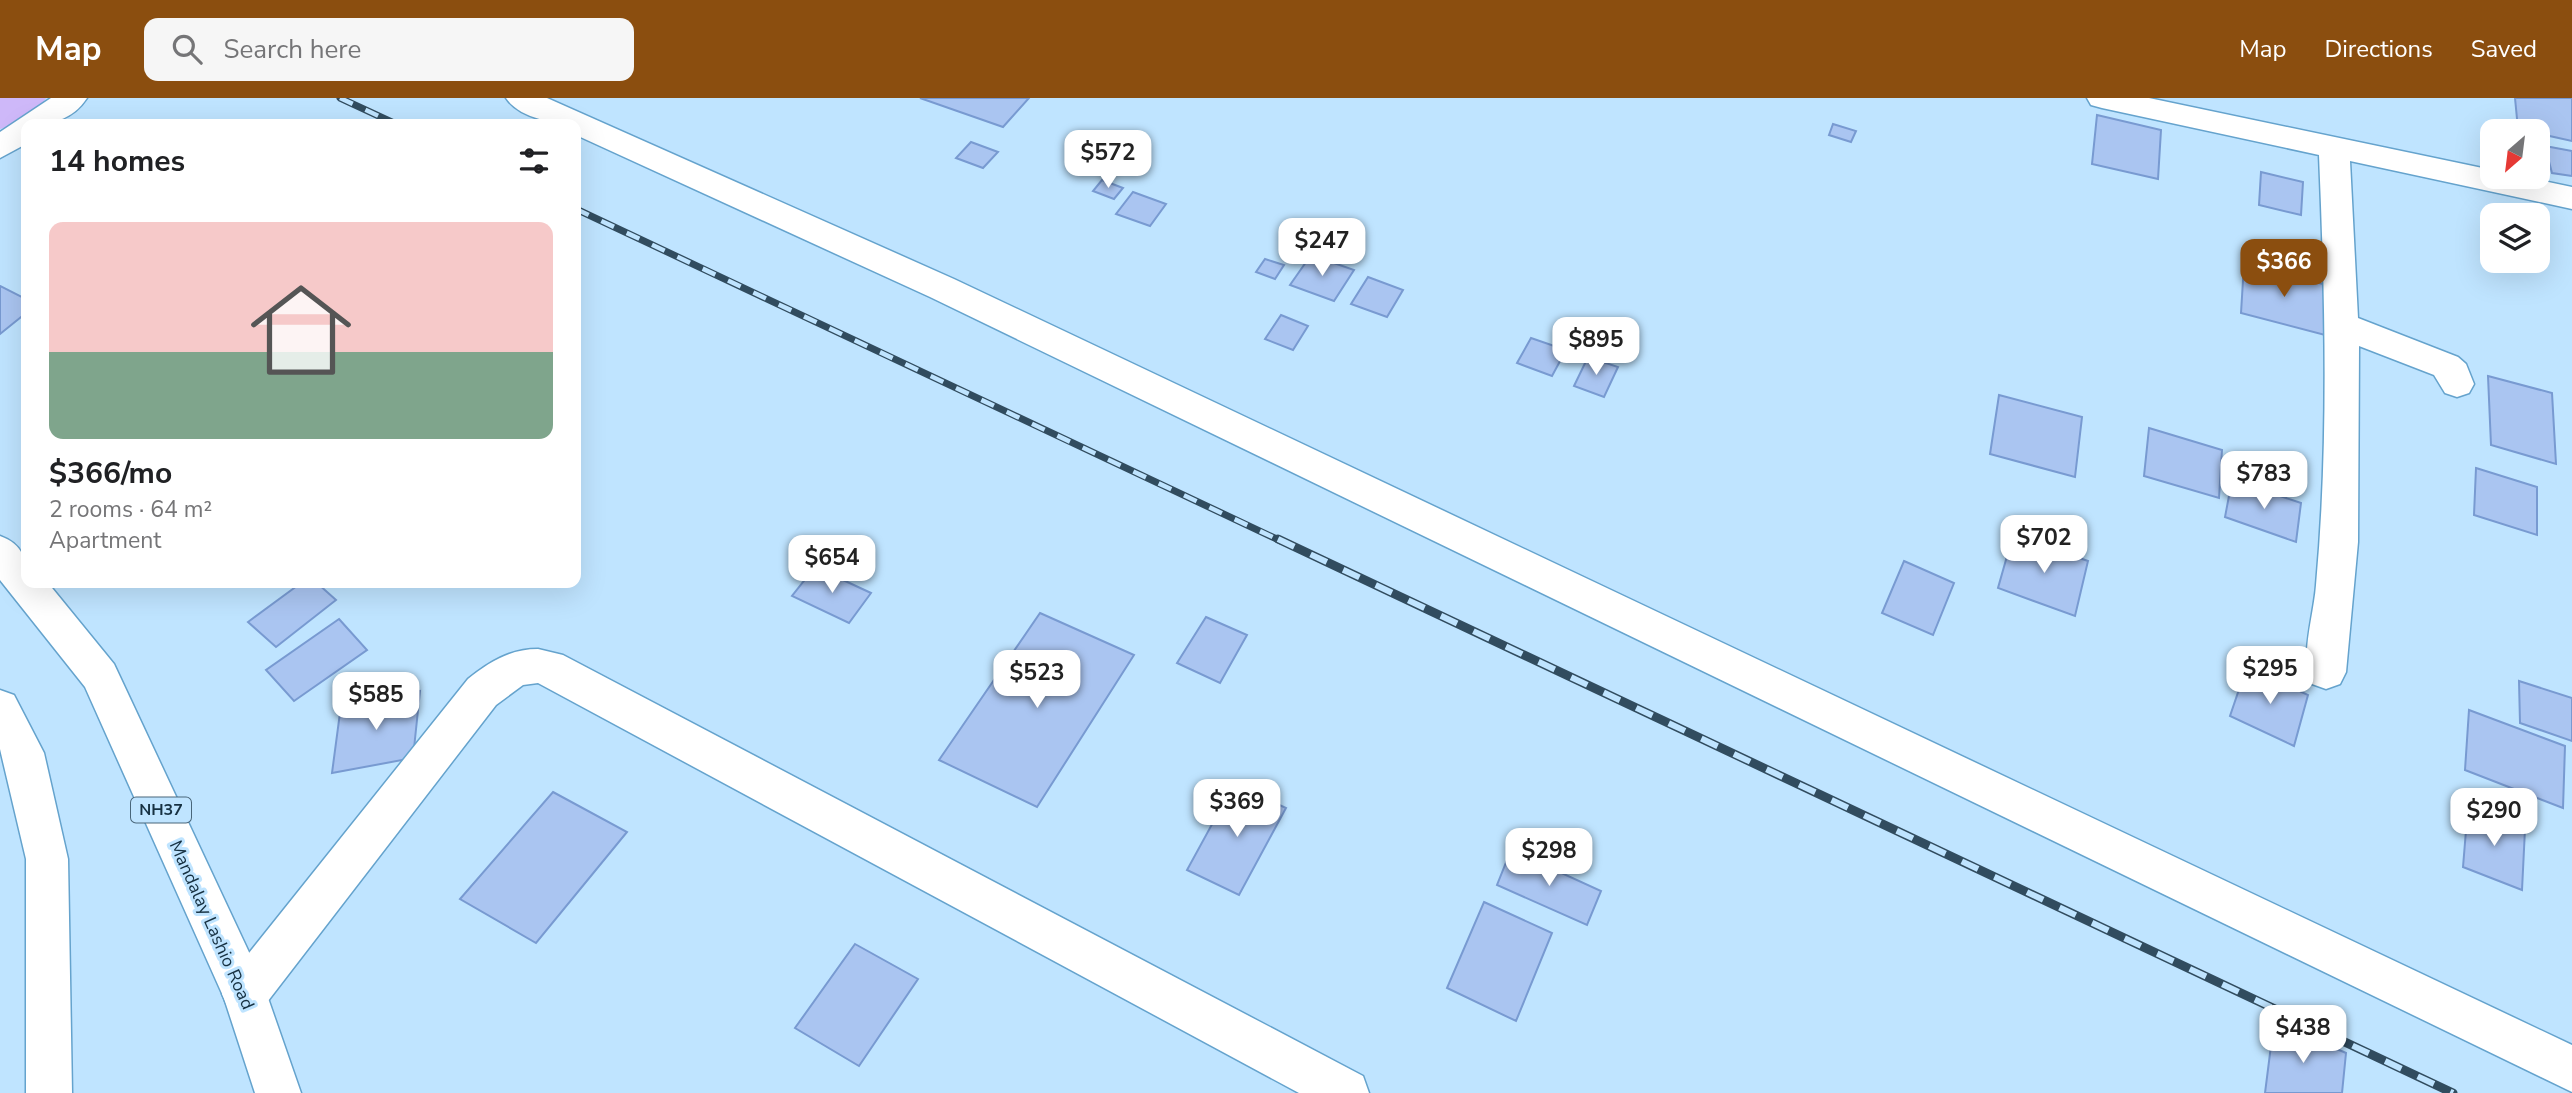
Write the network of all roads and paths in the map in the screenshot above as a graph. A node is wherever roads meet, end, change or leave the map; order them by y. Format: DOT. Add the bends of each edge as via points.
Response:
graph roads {
  1 [pos="72,98"];
  2 [pos="520,98"];
  3 [pos="2102,98"];
  4 [pos="41,119"];
  5 [pos="566,119"];
  6 [pos="581,126"];
  7 [pos="21,132"];
  8 [pos="0,147"];
  9 [pos="2334,148"];
  10 [pos="2572,198"];
  11 [pos="2344,326"];
  12 [pos="2457,384"];
  13 [pos="0,552"];
  14 [pos="21,578"];
  15 [pos="29,588"];
  16 [pos="2326,672"];
  17 [pos="0,708"];
  18 [pos="245,994"];
  19 [pos="2572,1069"];
  20 [pos="49,1093"];
  21 [pos="278,1093"];
  22 [pos="1346,1093"];
  1 -- 4 [label="main road"];
  2 -- 5 [label="main road"];
  3 -- 9 [label="main road"];
  6 -- 19 [label="main road" via="954,294"];
  7 -- 8 [label="main road"];
  9 -- 10 [label="main road"];
  9 -- 11 [label="main road"];
  11 -- 12 [label="main road" via="2446,366"];
  11 -- 16 [label="main road" via="2333,621"];
  13 -- 14 [label="main road, Mandalay Lashio Road / NH37"];
  15 -- 18 [label="main road, Mandalay Lashio Road / NH37" via="100,676"];
  17 -- 20 [label="main road" via="23,753 47,859"];
  18 -- 21 [label="main road, Mandalay Lashio Road / NH37"];
  18 -- 22 [label="main road" via="482,692 523,664 549,667"];
}
